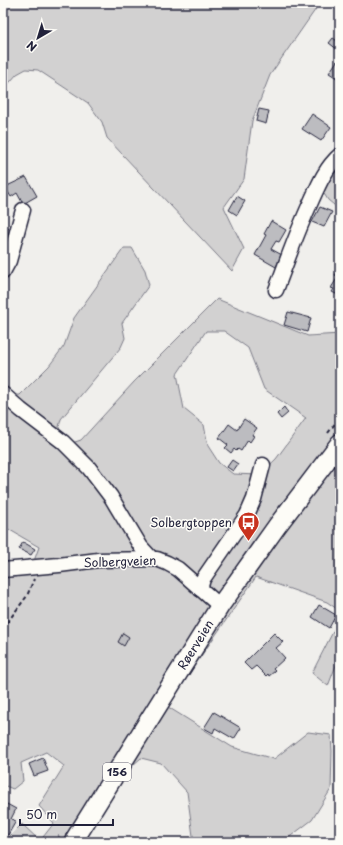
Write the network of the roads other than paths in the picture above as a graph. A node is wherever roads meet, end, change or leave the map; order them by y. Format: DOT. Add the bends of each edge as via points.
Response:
graph roads {
  1 [pos="340,155"];
  2 [pos="22,210"];
  3 [pos="3,272"];
  4 [pos="276,290"];
  5 [pos="3,394"];
  6 [pos="337,454"];
  7 [pos="263,466"];
  8 [pos="152,559"];
  9 [pos="3,570"];
  10 [pos="200,588"];
  11 [pos="220,606"];
  12 [pos="73,842"];
  1 -- 4 [label="street" via="332,162 321,180 296,235"];
  2 -- 3 [label="street" via="9,261"];
  5 -- 8 [label="street" via="63,442 88,468 111,497 141,547"];
  6 -- 11 [label="main road, Røerveien / 156" via="253,559"];
  7 -- 10 [label="street" via="251,507 203,579"];
  8 -- 9 [label="street, Solbergveien" via="98,560"];
  8 -- 10 [label="street, Solbergveien" via="173,566"];
  10 -- 11 [label="street, Solbergveien"];
  11 -- 12 [label="main road, Røerveien / 156"];
}
